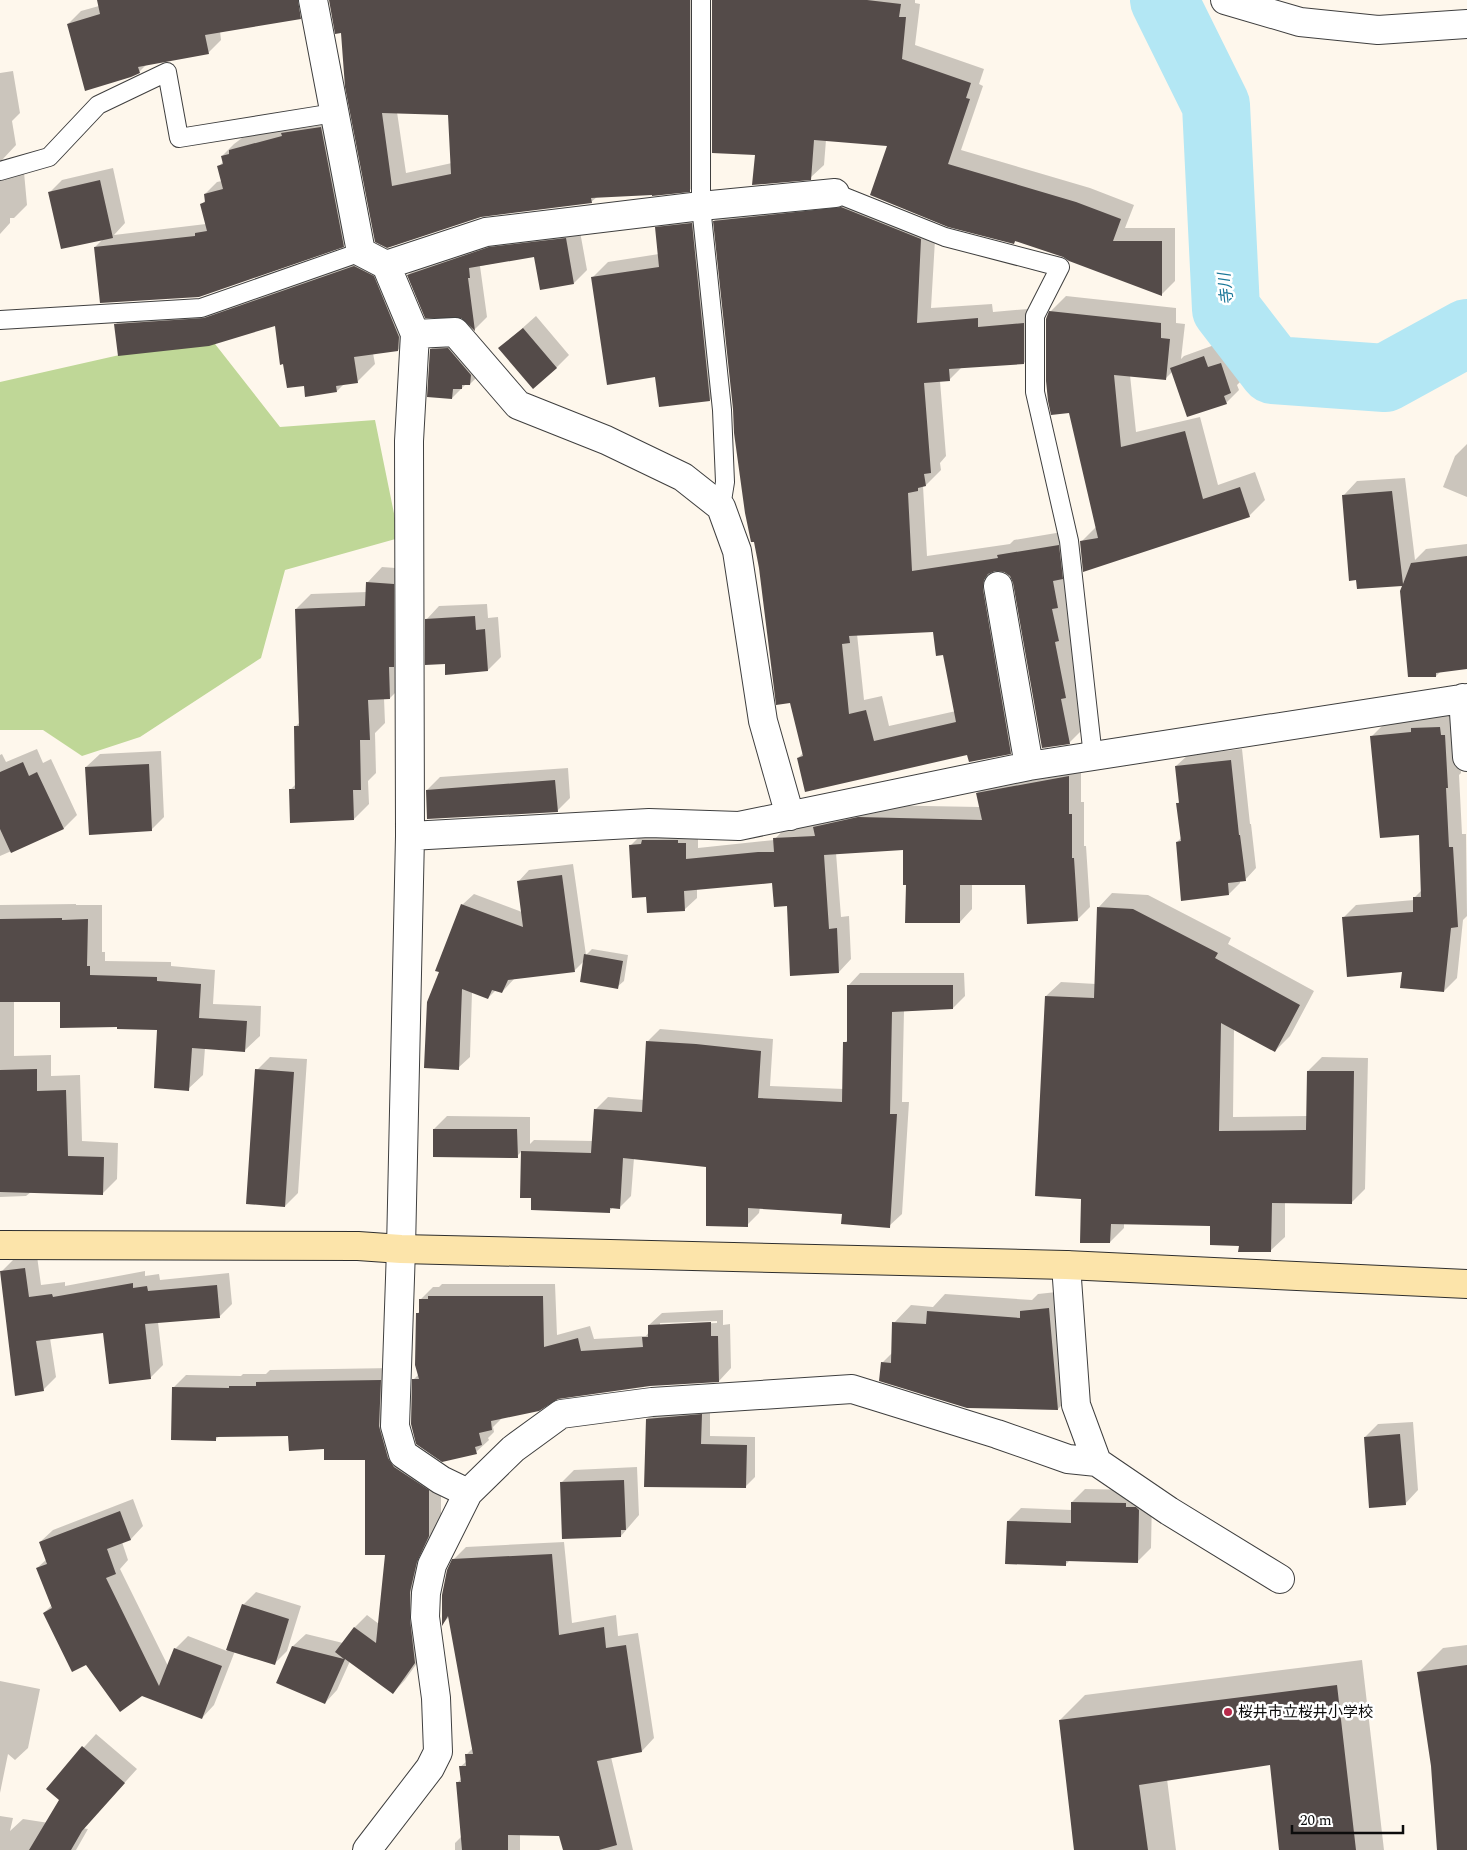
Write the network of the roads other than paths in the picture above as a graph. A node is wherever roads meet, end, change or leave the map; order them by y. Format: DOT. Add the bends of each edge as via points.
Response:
graph roads {
  1 [pos="312,0"];
  2 [pos="700,0"];
  3 [pos="1225,0"];
  4 [pos="1467,24"];
  5 [pos="334,113"];
  6 [pos="0,172"];
  7 [pos="835,193"];
  8 [pos="701,206"];
  9 [pos="361,252"];
  10 [pos="386,265"];
  11 [pos="0,320"];
  12 [pos="415,334"];
  13 [pos="720,507"];
  14 [pos="998,586"];
  15 [pos="1465,698"];
  16 [pos="1093,757"];
  17 [pos="1467,757"];
  18 [pos="1029,766"];
  19 [pos="790,816"];
  20 [pos="410,836"];
  21 [pos="0,1245"];
  22 [pos="401,1249"];
  23 [pos="1066,1265"];
  24 [pos="1467,1284"];
  25 [pos="1097,1462"];
  26 [pos="468,1493"];
  27 [pos="1280,1579"];
  28 [pos="367,1850"];
  1 -- 5 [label="street"];
  2 -- 8 [label="lane"];
  3 -- 4 [label="street" via="1300,22 1378,30"];
  5 -- 6 [label="lane" via="179,138 167,72 98,105 49,157"];
  5 -- 9 [label="street"];
  7 -- 8 [label="street"];
  7 -- 16 [label="lane" via="946,237 1060,267 1035,316 1035,392 1069,541"];
  8 -- 10 [label="street" via="486,232"];
  8 -- 13 [label="lane" via="722,410 725,482"];
  9 -- 10 [label="street"];
  9 -- 11 [label="lane" via="201,308"];
  10 -- 12 [label="street"];
  12 -- 13 [label="street" via="455,332 518,405 606,440 683,478"];
  12 -- 20 [label="street" via="409,441"];
  13 -- 19 [label="street" via="736,551 763,721"];
  14 -- 18 [label="street"];
  15 -- 16 [label="street"];
  15 -- 17 [label="street"];
  16 -- 18 [label="street"];
  18 -- 19 [label="street"];
  19 -- 20 [label="street" via="739,826 649,824"];
  20 -- 22 [label="street"];
  21 -- 22 [label="street" via="358,1246"];
  22 -- 23 [label="street"];
  22 -- 26 [label="street" via="395,1426 400,1445 403,1454 441,1480"];
  23 -- 24 [label="street"];
  23 -- 25 [label="street" via="1076,1405"];
  25 -- 26 [label="street" via="1068,1459 852,1389 652,1402 562,1414 513,1449"];
  25 -- 27 [label="street"];
  26 -- 28 [label="street" via="432,1565 426,1593 424,1617 436,1698 438,1752 430,1768"];
}
